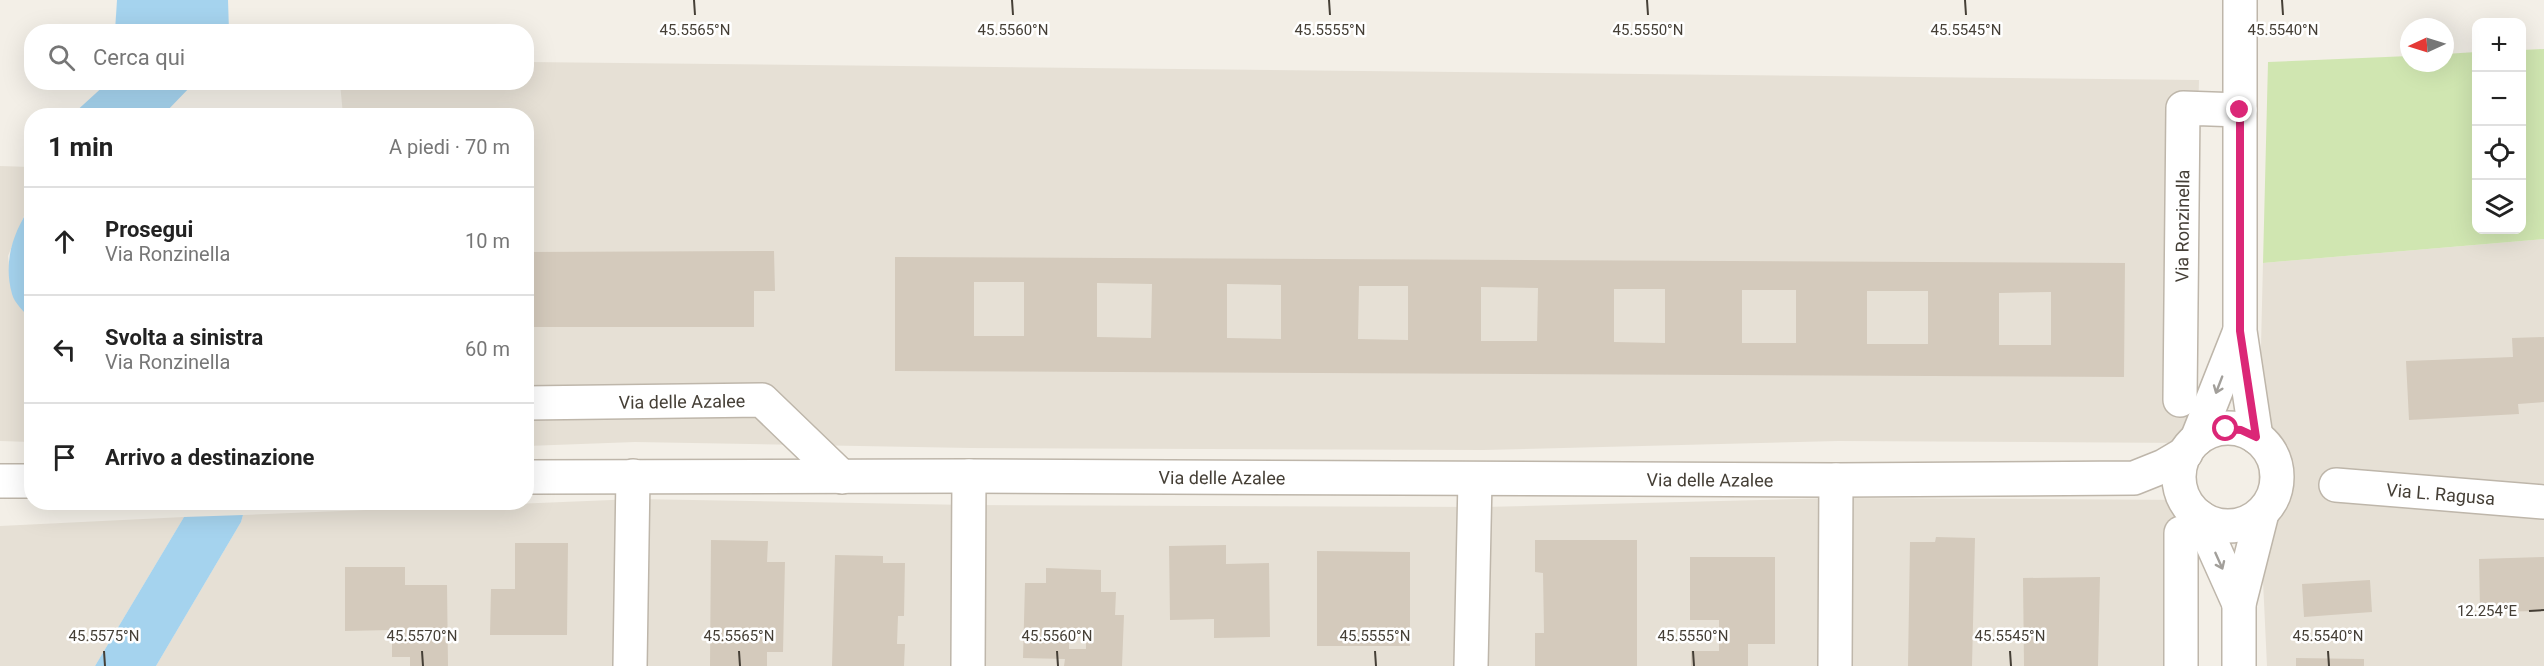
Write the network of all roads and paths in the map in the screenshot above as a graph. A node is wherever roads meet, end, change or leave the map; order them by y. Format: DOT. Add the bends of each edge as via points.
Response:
graph roads {
  1 [pos="2240,0"];
  2 [pos="2240,110"];
  3 [pos="2240,331"];
  4 [pos="2180,400"];
  5 [pos="534,403"];
  6 [pos="2256,437"];
  7 [pos="2192,446"];
  8 [pos="633,476"];
  9 [pos="969,476"];
  10 [pos="534,477"];
  11 [pos="842,477"];
  12 [pos="2134,478"];
  13 [pos="1475,480"];
  14 [pos="1836,480"];
  15 [pos="0,481"];
  16 [pos="24,481"];
  17 [pos="2336,485"];
  18 [pos="2544,502"];
  19 [pos="2262,513"];
  20 [pos="2189,518"];
  21 [pos="2239,604"];
  22 [pos="630,666"];
  23 [pos="969,666"];
  24 [pos="1471,666"];
  25 [pos="1834,666"];
  26 [pos="2181,666"];
  27 [pos="2239,666"];
  1 -- 2 [label="street"];
  2 -- 3 [label="street"];
  2 -- 4 [label="street, Via Ronzinella" via="2183,108"];
  3 -- 6 [label="street"];
  3 -- 7 [label="street, one-way"];
  5 -- 11 [label="street, Via delle Azalee" via="762,400"];
  6 -- 7 [label="street" via="2226,429 2211,432"];
  6 -- 19 [label="street" via="2267,447 2277,473 2271,502"];
  7 -- 12 [label="street, Via delle Azalee" via="2164,466"];
  7 -- 20 [label="street" via="2179,479"];
  8 -- 10 [label="street, Via delle Azalee"];
  8 -- 11 [label="street, Via delle Azalee"];
  8 -- 22 [label="street"];
  9 -- 11 [label="street, Via delle Azalee"];
  9 -- 13 [label="street, Via delle Azalee"];
  9 -- 23 [label="street"];
  12 -- 14 [label="street, Via delle Azalee"];
  12 -- 20 [label="street, Via delle Azalee" via="2162,489"];
  13 -- 14 [label="street, Via delle Azalee"];
  13 -- 24 [label="street"];
  14 -- 25 [label="street"];
  15 -- 16 [label="street"];
  17 -- 18 [label="street, Via L. Ragusa"];
  19 -- 20 [label="street" via="2232,526"];
  19 -- 21 [label="street"];
  20 -- 21 [label="street, one-way"];
  20 -- 26 [label="street"];
  21 -- 27 [label="street"];
}
